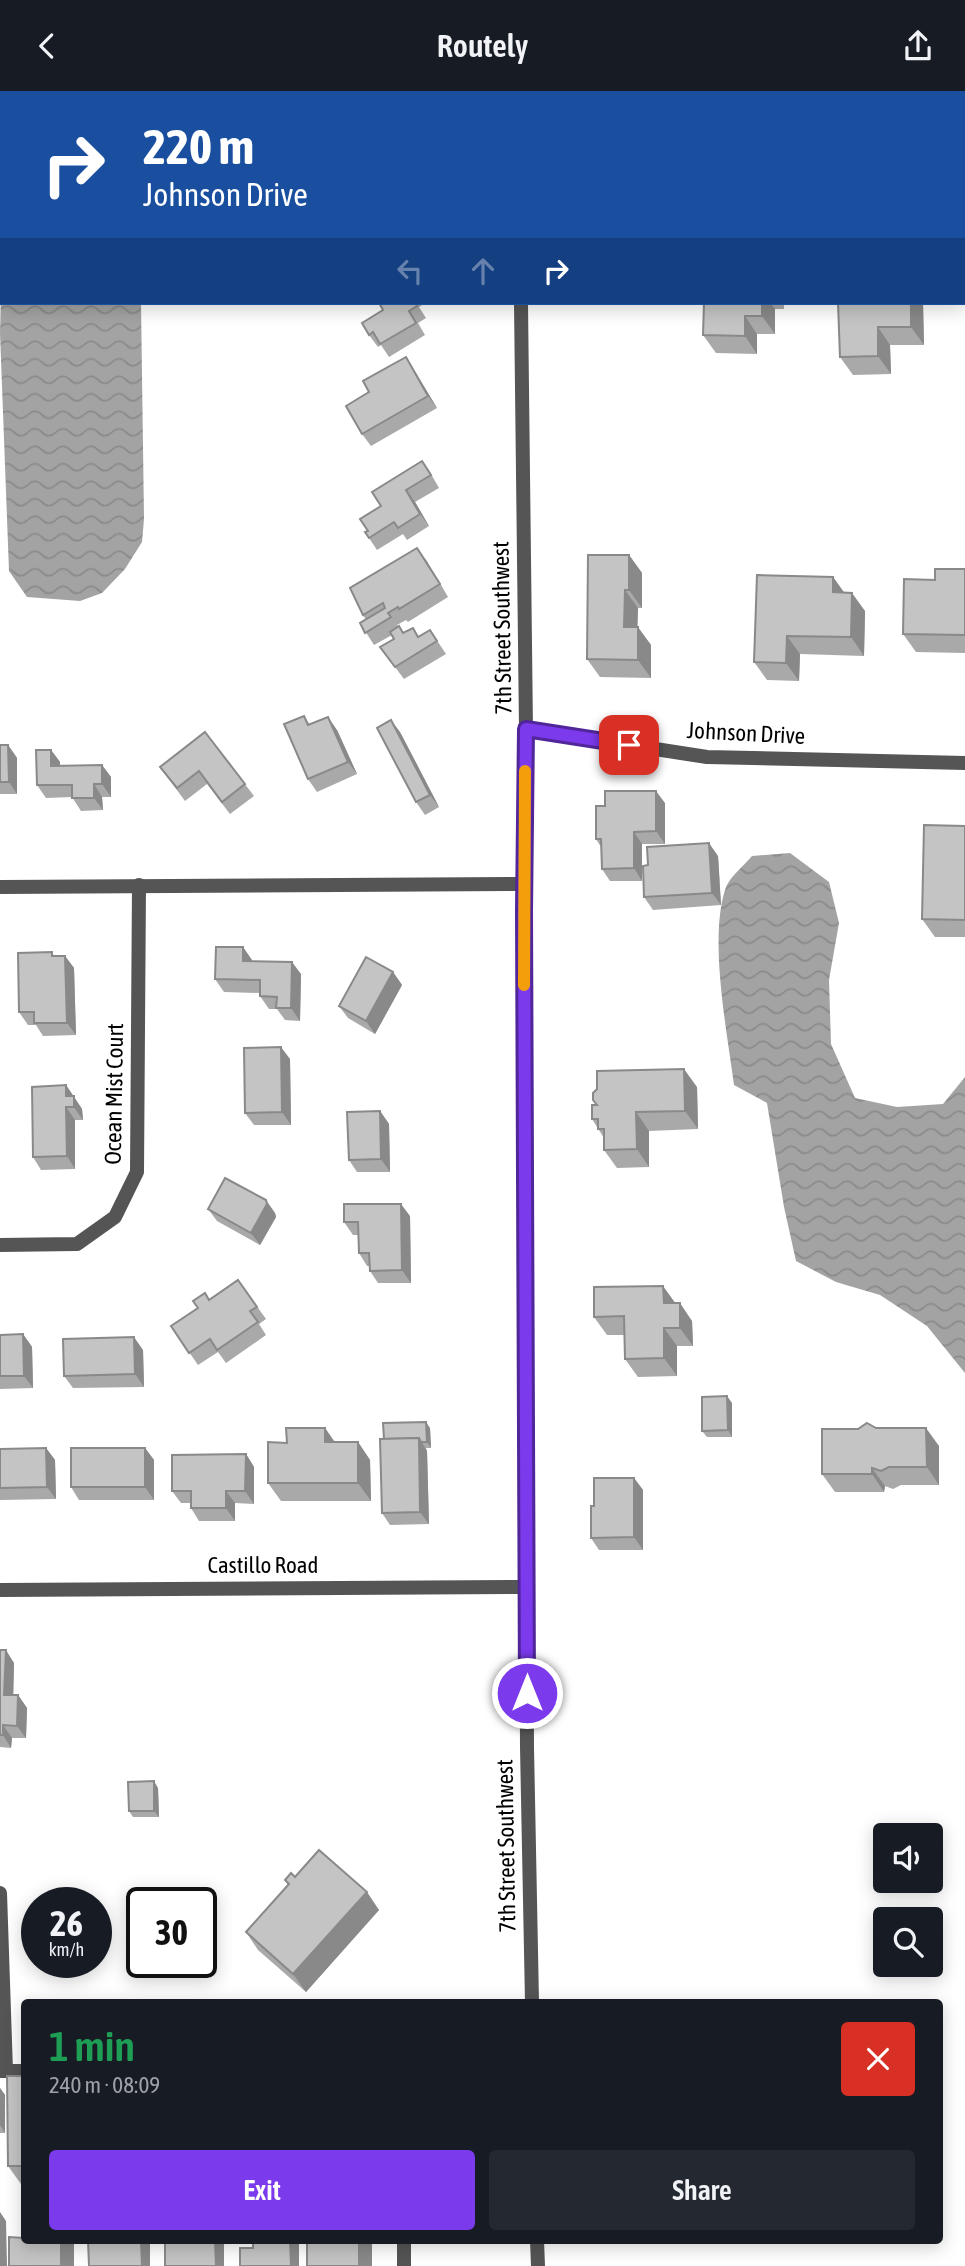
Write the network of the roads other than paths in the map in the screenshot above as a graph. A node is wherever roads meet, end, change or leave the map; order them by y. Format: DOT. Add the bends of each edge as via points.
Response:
graph roads {
  1 [pos="521,305"];
  2 [pos="526,729"];
  3 [pos="965,763"];
  4 [pos="524,884"];
  5 [pos="139,885"];
  6 [pos="0,887"];
  7 [pos="0,1245"];
  8 [pos="526,1587"];
  9 [pos="0,1590"];
  10 [pos="0,1893"];
  11 [pos="532,1999"];
  12 [pos="3,2071"];
  13 [pos="21,2071"];
  14 [pos="404,2244"];
  15 [pos="537,2244"];
  16 [pos="404,2266"];
  17 [pos="538,2266"];
  1 -- 2 [label="street, 7th Street Southwest"];
  2 -- 3 [label="street, Johnson Drive" via="707,757"];
  2 -- 4 [label="street, 7th Street Southwest"];
  4 -- 5 [label="street"];
  4 -- 8 [label="street, 7th Street Southwest"];
  5 -- 6 [label="street"];
  5 -- 7 [label="street, Ocean Mist Court" via="137,1172 115,1217 77,1244"];
  8 -- 9 [label="street, Castillo Road"];
  8 -- 11 [label="street, 7th Street Southwest"];
  10 -- 12 [label="street"];
  12 -- 13 [label="street"];
  14 -- 16 [label="street"];
  15 -- 17 [label="street"];
}
